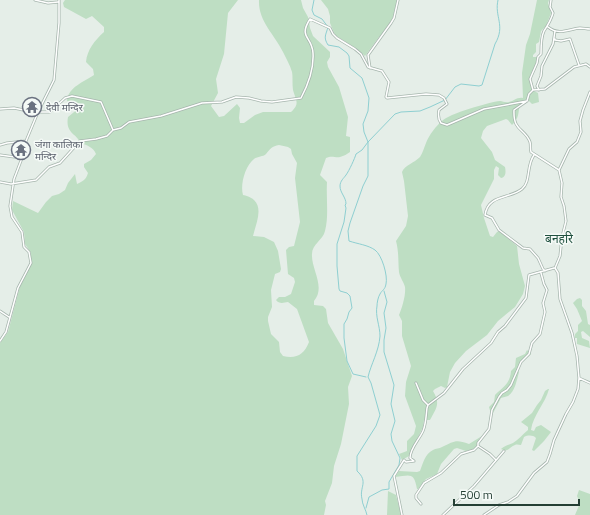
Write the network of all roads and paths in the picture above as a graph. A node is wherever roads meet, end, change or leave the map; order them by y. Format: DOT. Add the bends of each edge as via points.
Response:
graph roads {
  1 [pos="35,0"];
  2 [pos="398,0"];
  3 [pos="551,0"];
  4 [pos="59,1"];
  5 [pos="548,27"];
  6 [pos="590,29"];
  7 [pos="555,31"];
  8 [pos="555,39"];
  9 [pos="579,65"];
  10 [pos="590,67"];
  11 [pos="370,68"];
  12 [pos="533,90"];
  13 [pos="538,90"];
  14 [pos="590,92"];
  15 [pos="527,101"];
  16 [pos="0,109"];
  17 [pos="38,112"];
  18 [pos="113,130"];
  19 [pos="26,142"];
  20 [pos="0,145"];
  21 [pos="0,155"];
  22 [pos="534,155"];
  23 [pos="22,158"];
  24 [pos="559,170"];
  25 [pos="0,182"];
  26 [pos="14,183"];
  27 [pos="555,268"];
  28 [pos="545,271"];
  29 [pos="541,273"];
  30 [pos="0,312"];
  31 [pos="9,317"];
  32 [pos="0,341"];
  33 [pos="579,378"];
  34 [pos="416,382"];
  35 [pos="590,383"];
  36 [pos="428,405"];
  37 [pos="478,446"];
  38 [pos="504,451"];
  39 [pos="496,460"];
  40 [pos="421,504"];
  41 [pos="402,515"];
  42 [pos="443,515"];
  43 [pos="484,515"];
  1 -- 4 [label="street" via="48,3"];
  2 -- 11 [label="street" via="394,18 368,56"];
  3 -- 5 [label="street" via="550,7 553,13"];
  4 -- 17 [label="street" via="54,80"];
  5 -- 7 [label="street"];
  5 -- 12 [label="street" via="544,32 541,54 530,79"];
  6 -- 7 [label="street"];
  7 -- 8 [label="street"];
  8 -- 9 [label="street" via="570,39"];
  8 -- 13 [label="street" via="542,66"];
  9 -- 10 [label="street" via="588,64"];
  9 -- 13 [label="street" via="544,89"];
  11 -- 15 [label="street" via="382,71 388,80 387,98 426,94 444,98 447,104 439,110 439,120 447,125 484,109"];
  11 -- 18 [label="street" via="361,54 337,38 330,28 310,19 305,31 311,46 312,62 309,82 301,98 272,102 236,97 129,122"];
  12 -- 13 [label="street"];
  12 -- 15 [label="street"];
  14 -- 24 [label="street" via="580,122 581,132"];
  15 -- 22 [label="street" via="514,110 514,117 516,125 530,142"];
  16 -- 17 [label="street" via="14,108"];
  17 -- 18 [label="street" via="52,111 65,98 72,96 98,101"];
  17 -- 19 [label="street"];
  18 -- 26 [label="street" via="102,138 80,141 60,163 49,167 36,180"];
  19 -- 20 [label="street" via="7,142"];
  19 -- 23 [label="street"];
  21 -- 23 [label="street"];
  22 -- 24 [label="street"];
  22 -- 28 [label="street" via="528,170 528,180 522,190 493,201 485,215 492,218 499,230 523,248 530,249"];
  23 -- 26 [label="street"];
  24 -- 27 [label="street" via="566,221 560,256"];
  25 -- 26 [label="street"];
  26 -- 31 [label="street" via="10,210 22,232 30,263 18,288"];
  27 -- 28 [label="street"];
  27 -- 33 [label="street" via="558,273 560,300 572,333"];
  28 -- 29 [label="street"];
  29 -- 36 [label="street" via="529,275 526,298 491,343 463,369 440,397"];
  29 -- 37 [label="street" via="547,290 543,303 545,312 542,328 532,343 529,354 521,362 511,385 502,393 492,410 489,429 480,439"];
  30 -- 31 [label="street"];
  31 -- 32 [label="street" via="6,332"];
  33 -- 35 [label="street"];
  33 -- 43 [label="street" via="575,398 554,440 547,462 534,473 517,496"];
  34 -- 36 [label="street" via="423,400"];
  36 -- 41 [label="street" via="423,432 410,456 414,461 404,460 394,476"];
  37 -- 39 [label="street"];
  37 -- 40 [label="street" via="461,454 441,473 424,483 416,495"];
  38 -- 39 [label="street"];
  39 -- 42 [label="street" via="474,486"];
}
